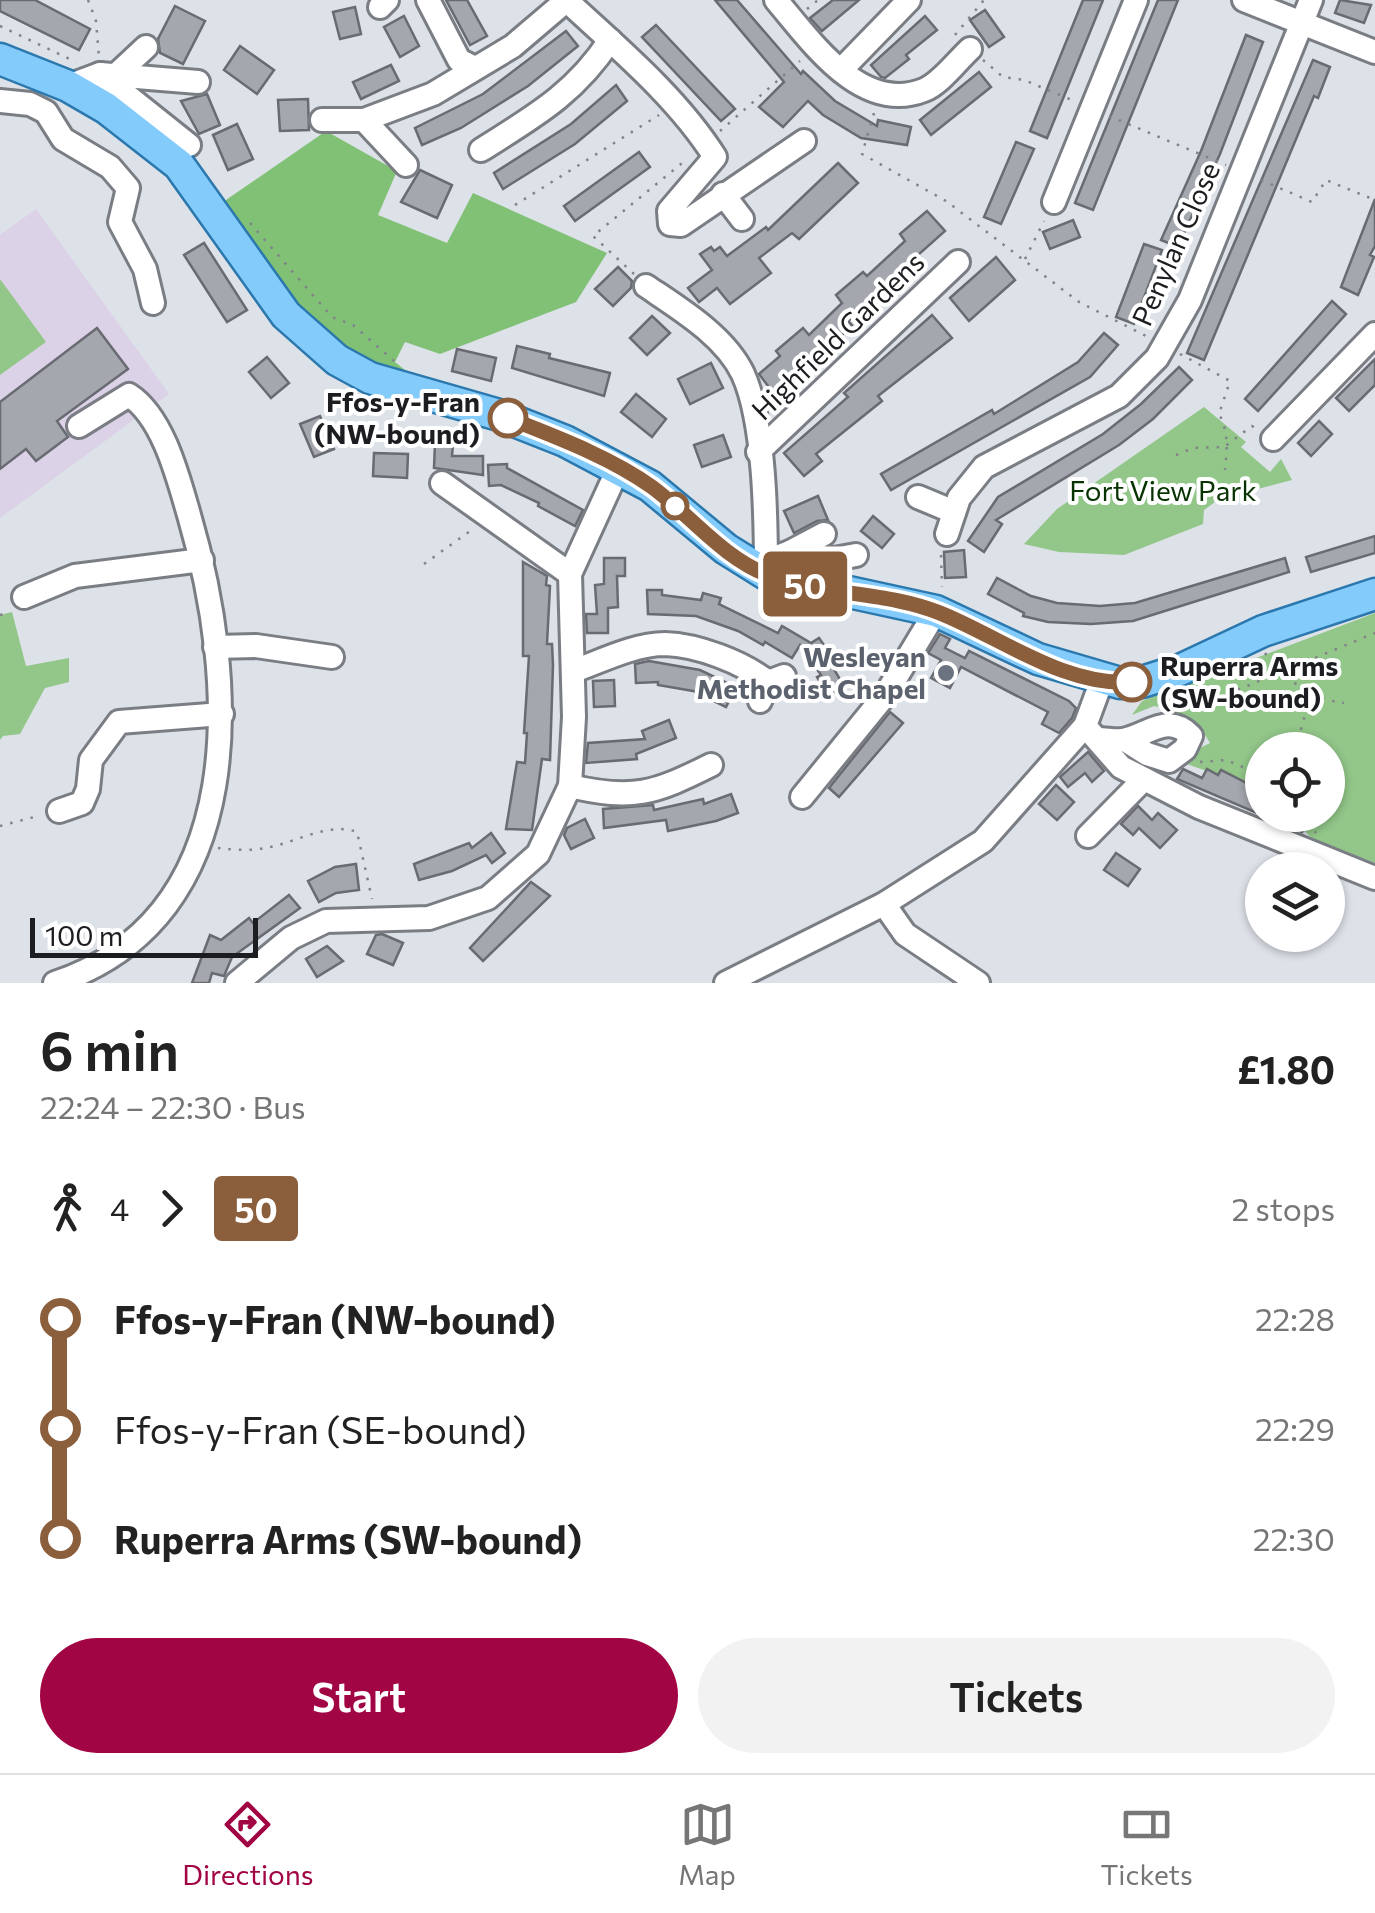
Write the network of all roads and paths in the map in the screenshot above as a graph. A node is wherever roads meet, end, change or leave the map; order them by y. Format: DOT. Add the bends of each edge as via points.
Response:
graph roads {
  1 [pos="88,0"];
  2 [pos="428,0"];
  3 [pos="567,0"];
  4 [pos="776,0"];
  5 [pos="909,0"];
  6 [pos="984,0"];
  7 [pos="1136,0"];
  8 [pos="1244,0"];
  9 [pos="1312,0"];
  10 [pos="1302,24"];
  11 [pos="0,26"];
  12 [pos="610,40"];
  13 [pos="146,47"];
  14 [pos="816,47"];
  15 [pos="970,50"];
  16 [pos="1375,52"];
  17 [pos="0,59"];
  18 [pos="476,68"];
  19 [pos="841,70"];
  20 [pos="108,74"];
  21 [pos="198,82"];
  22 [pos="68,86"];
  23 [pos="880,92"];
  24 [pos="0,101"];
  25 [pos="673,106"];
  26 [pos="1092,109"];
  27 [pos="322,120"];
  28 [pos="364,120"];
  29 [pos="804,140"];
  30 [pos="705,141"];
  31 [pos="190,145"];
  32 [pos="480,150"];
  33 [pos="406,165"];
  34 [pos="1241,172"];
  35 [pos="724,194"];
  36 [pos="1375,200"];
  37 [pos="1054,202"];
  38 [pos="515,205"];
  39 [pos="242,215"];
  40 [pos="742,219"];
  41 [pos="1024,260"];
  42 [pos="958,262"];
  43 [pos="646,286"];
  44 [pos="153,304"];
  45 [pos="1375,334"];
  46 [pos="1164,346"];
  47 [pos="395,362"];
  48 [pos="78,426"];
  49 [pos="1274,438"];
  50 [pos="1227,444"];
  51 [pos="758,452"];
  52 [pos="1176,455"];
  53 [pos="618,468"];
  54 [pos="1225,470"];
  55 [pos="442,483"];
  56 [pos="918,498"];
  57 [pos="490,517"];
  58 [pos="951,523"];
  59 [pos="824,534"];
  60 [pos="790,552"];
  61 [pos="856,555"];
  62 [pos="202,560"];
  63 [pos="424,564"];
  64 [pos="766,568"];
  65 [pos="570,574"];
  66 [pos="1375,594"];
  67 [pos="24,597"];
  68 [pos="939,603"];
  69 [pos="1375,633"];
  70 [pos="1254,635"];
  71 [pos="215,648"];
  72 [pos="332,656"];
  73 [pos="574,671"];
  74 [pos="1278,672"];
  75 [pos="1102,680"];
  76 [pos="770,686"];
  77 [pos="1228,694"];
  78 [pos="1312,694"];
  79 [pos="1344,704"];
  80 [pos="222,714"];
  81 [pos="1092,732"];
  82 [pos="1300,732"];
  83 [pos="1125,740"];
  84 [pos="1169,760"];
  85 [pos="712,765"];
  86 [pos="1245,768"];
  87 [pos="1144,779"];
  88 [pos="570,786"];
  89 [pos="802,797"];
  90 [pos="59,811"];
  91 [pos="0,826"];
  92 [pos="1088,836"];
  93 [pos="198,844"];
  94 [pos="1375,878"];
  95 [pos="884,904"];
  96 [pos="384,920"];
  97 [pos="240,981"];
  98 [pos="58,982"];
  99 [pos="726,983"];
  100 [pos="978,983"];
  1 -- 20 [label="path"];
  2 -- 18 [label="street" via="459,60"];
  3 -- 12 [label="street"];
  3 -- 18 [label="street"];
  4 -- 14 [label="street"];
  5 -- 19 [label="street"];
  6 -- 15 [label="path" via="952,34"];
  7 -- 26 [label="street"];
  8 -- 10 [label="street"];
  9 -- 10 [label="street, Penylan Close"];
  10 -- 16 [label="street"];
  10 -- 34 [label="street, Penylan Close"];
  11 -- 20 [label="path"];
  12 -- 25 [label="street"];
  12 -- 32 [label="street" via="562,98"];
  13 -- 20 [label="street"];
  14 -- 19 [label="street"];
  14 -- 30 [label="path"];
  15 -- 23 [label="street" via="926,90"];
  15 -- 26 [label="path" via="1003,77"];
  17 -- 22 [label="main road"];
  18 -- 28 [label="street" via="433,94"];
  19 -- 23 [label="street"];
  20 -- 21 [label="street"];
  20 -- 22 [label="street"];
  20 -- 31 [label="street"];
  22 -- 53 [label="main road" via="179,164 286,315 337,360 370,378 499,414"];
  23 -- 41 [label="path" via="862,154 946,202"];
  24 -- 44 [label="street" via="46,112 62,139 110,168 128,188 120,222 145,269"];
  25 -- 30 [label="street"];
  25 -- 38 [label="path"];
  26 -- 34 [label="path"];
  26 -- 37 [label="street"];
  27 -- 28 [label="street"];
  28 -- 33 [label="street"];
  29 -- 35 [label="street"];
  30 -- 35 [label="street" via="715,157 669,211 670,224 682,225"];
  30 -- 43 [label="path" via="593,236"];
  34 -- 36 [label="path" via="1312,202 1326,180"];
  34 -- 46 [label="street, Penylan Close" via="1190,300"];
  35 -- 40 [label="street"];
  37 -- 41 [label="path"];
  39 -- 47 [label="path" via="332,317 353,325"];
  41 -- 46 [label="path" via="1079,302"];
  42 -- 51 [label="street, Highfield Gardens"];
  43 -- 51 [label="street" via="715,337 742,373"];
  45 -- 49 [label="street"];
  46 -- 50 [label="path" via="1230,381 1218,414"];
  46 -- 58 [label="street, Penylan Close" via="1118,396 984,467 959,498"];
  48 -- 62 [label="street" via="128,395 144,405"];
  49 -- 50 [label="path" via="1252,426"];
  50 -- 52 [label="path"];
  50 -- 54 [label="path"];
  51 -- 64 [label="street"];
  53 -- 64 [label="main road" via="726,549"];
  53 -- 65 [label="street"];
  55 -- 57 [label="street"];
  56 -- 58 [label="street"];
  57 -- 63 [label="path"];
  57 -- 65 [label="street"];
  58 -- 68 [label="path" via="941,548"];
  59 -- 60 [label="street"];
  60 -- 61 [label="street"];
  60 -- 64 [label="street"];
  62 -- 67 [label="street" via="75,576"];
  62 -- 71 [label="street"];
  64 -- 68 [label="main road"];
  65 -- 73 [label="street"];
  66 -- 70 [label="main road"];
  68 -- 75 [label="main road" via="1038,659"];
  68 -- 89 [label="street" via="886,694"];
  69 -- 74 [label="path"];
  70 -- 74 [label="path"];
  70 -- 75 [label="main road" via="1142,682"];
  71 -- 72 [label="street"];
  71 -- 80 [label="street"];
  73 -- 76 [label="street" via="664,644 751,669"];
  73 -- 88 [label="street"];
  74 -- 77 [label="path"];
  74 -- 78 [label="path"];
  75 -- 81 [label="street"];
  78 -- 79 [label="path"];
  78 -- 82 [label="path"];
  80 -- 90 [label="street" via="119,722 91,760 82,803"];
  80 -- 93 [label="street" via="210,815"];
  81 -- 83 [label="street"];
  81 -- 87 [label="street" via="1121,768"];
  81 -- 95 [label="street" via="982,841"];
  83 -- 84 [label="street"];
  83 -- 84 [label="street" via="1163,724 1182,727 1191,736 1185,750"];
  84 -- 86 [label="path" via="1226,760"];
  85 -- 88 [label="street" via="657,792 606,794"];
  87 -- 92 [label="street"];
  87 -- 94 [label="street"];
  88 -- 96 [label="street" via="538,854 488,898 430,918"];
  90 -- 91 [label="path"];
  93 -- 96 [label="path" via="265,848 348,828 357,832"];
  93 -- 98 [label="street" via="184,881 142,936 93,971"];
  95 -- 99 [label="street"];
  95 -- 100 [label="street" via="905,934"];
  96 -- 97 [label="street" via="326,922 291,938"];
}
